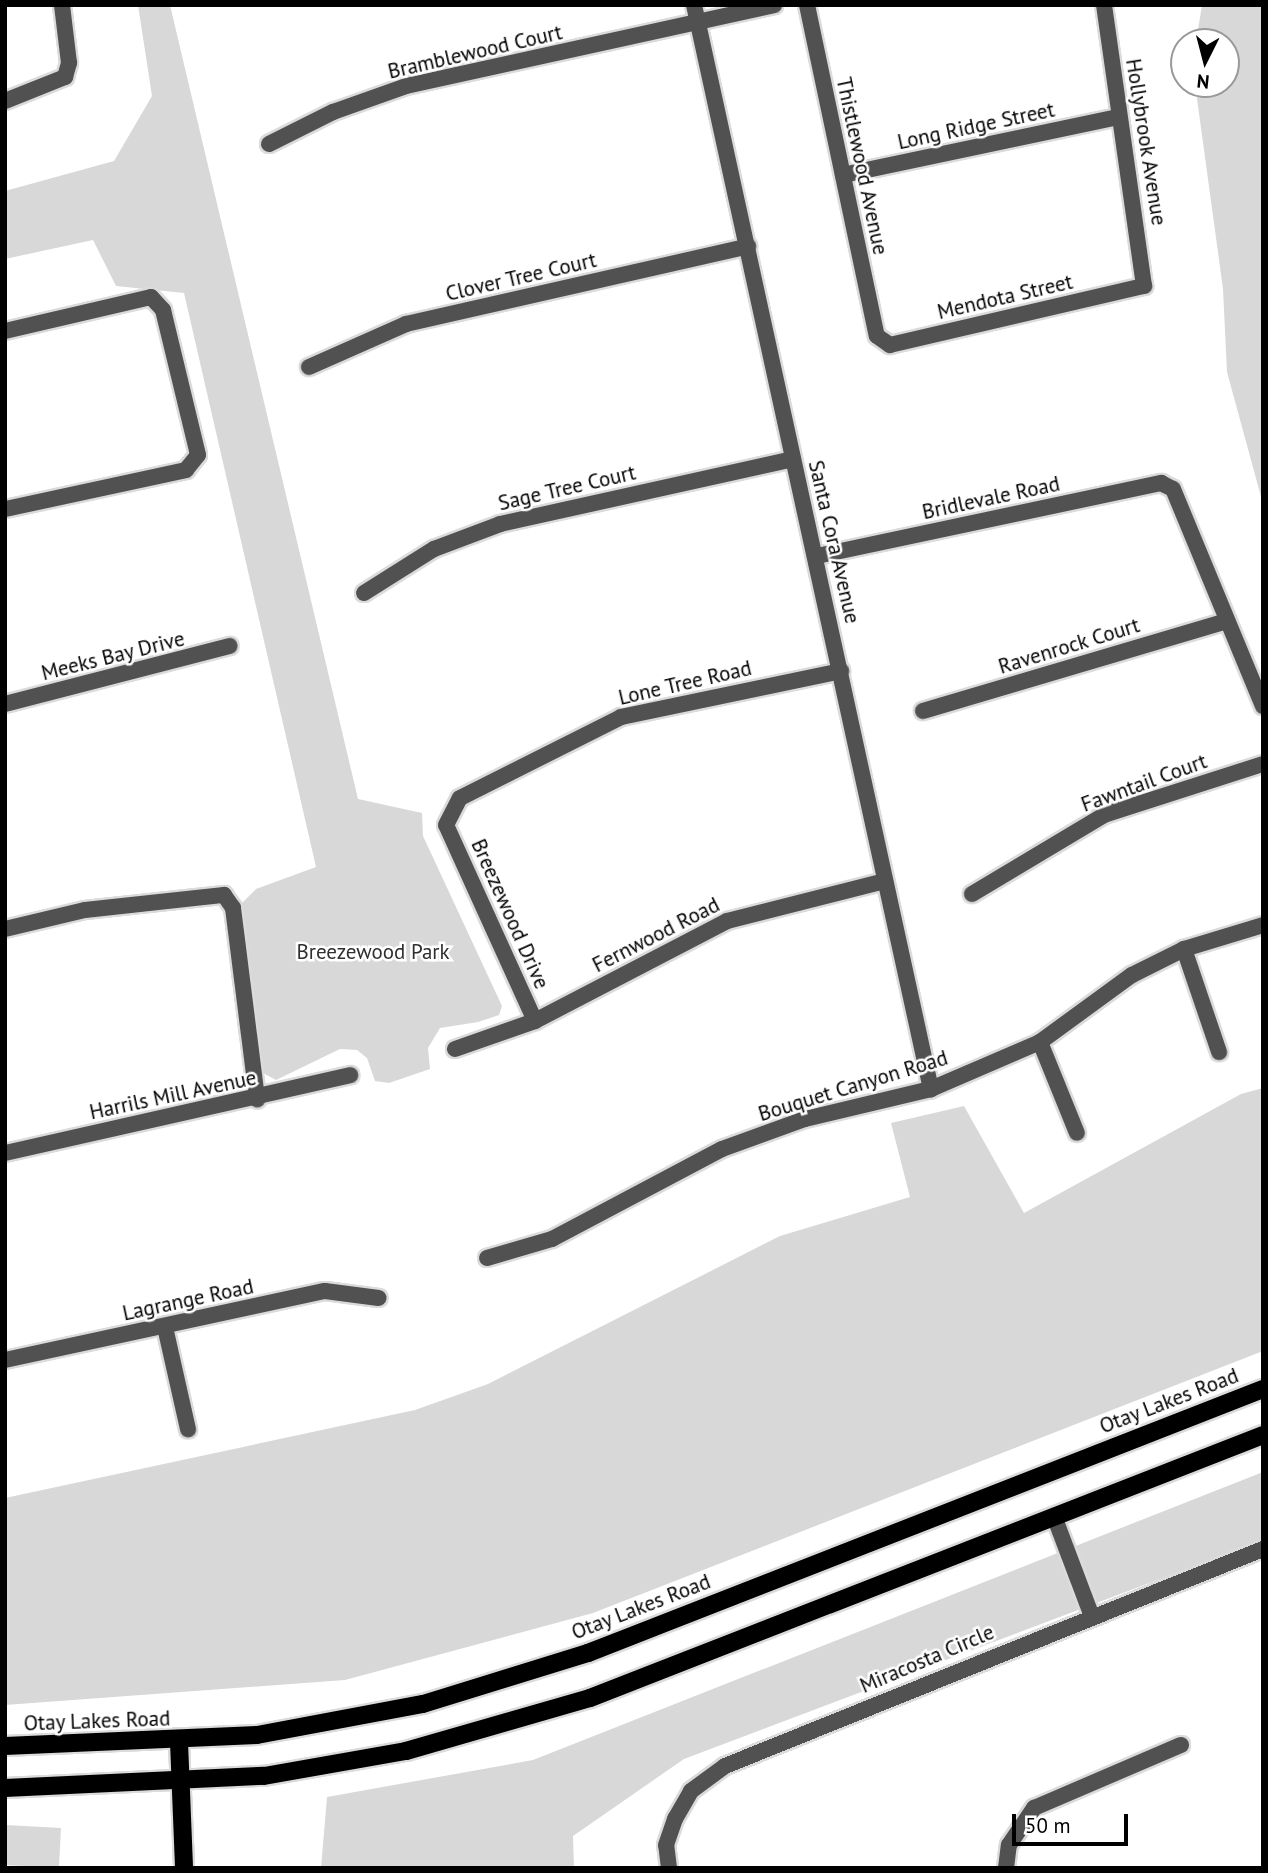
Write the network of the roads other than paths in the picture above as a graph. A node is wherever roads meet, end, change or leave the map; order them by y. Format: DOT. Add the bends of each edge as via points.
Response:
graph roads {
  1 [pos="62,5"];
  2 [pos="694,5"];
  3 [pos="774,5"];
  4 [pos="807,5"];
  5 [pos="1104,5"];
  6 [pos="698,23"];
  7 [pos="5,101"];
  8 [pos="1118,117"];
  9 [pos="269,144"];
  10 [pos="843,175"];
  11 [pos="748,246"];
  12 [pos="1144,286"];
  13 [pos="5,331"];
  14 [pos="877,337"];
  15 [pos="309,367"];
  16 [pos="793,459"];
  17 [pos="5,509"];
  18 [pos="817,556"];
  19 [pos="364,593"];
  20 [pos="1226,621"];
  21 [pos="230,646"];
  22 [pos="841,671"];
  23 [pos="5,704"];
  24 [pos="1263,706"];
  25 [pos="923,711"];
  26 [pos="1263,764"];
  27 [pos="446,825"];
  28 [pos="885,881"];
  29 [pos="972,894"];
  30 [pos="1263,925"];
  31 [pos="5,929"];
  32 [pos="1184,948"];
  33 [pos="535,1021"];
  34 [pos="1040,1042"];
  35 [pos="455,1049"];
  36 [pos="1219,1052"];
  37 [pos="350,1075"];
  38 [pos="931,1089"];
  39 [pos="257,1099"];
  40 [pos="1077,1133"];
  41 [pos="5,1153"];
  42 [pos="487,1258"];
  43 [pos="379,1298"];
  44 [pos="164,1327"];
  45 [pos="5,1360"];
  46 [pos="1263,1389"];
  47 [pos="188,1429"];
  48 [pos="1263,1434"];
  49 [pos="1054,1516"];
  50 [pos="1263,1549"];
  51 [pos="1091,1614"];
  52 [pos="179,1742"];
  53 [pos="1181,1745"];
  54 [pos="5,1746"];
  55 [pos="182,1783"];
  56 [pos="5,1788"];
  57 [pos="184,1868"];
  58 [pos="669,1868"];
  59 [pos="1006,1868"];
  1 -- 7 [label="street" via="69,64 65,77"];
  2 -- 6 [label="street, Santa Cora Avenue"];
  3 -- 6 [label="street, Bramblewood Court"];
  4 -- 10 [label="street, Thistlewood Avenue"];
  5 -- 8 [label="street, Hollybrook Avenue"];
  6 -- 9 [label="street, Bramblewood Court" via="406,86 333,112"];
  6 -- 11 [label="street, Santa Cora Avenue"];
  8 -- 10 [label="street, Long Ridge Street"];
  8 -- 12 [label="street, Hollybrook Avenue" via="1145,259"];
  10 -- 14 [label="street, Thistlewood Avenue"];
  11 -- 15 [label="street, Clover Tree Court" via="406,324"];
  11 -- 16 [label="street, Santa Cora Avenue"];
  12 -- 14 [label="street, Mendota Street" via="890,345"];
  13 -- 17 [label="street" via="151,298 163,310 198,455 186,470"];
  16 -- 18 [label="street, Santa Cora Avenue"];
  16 -- 19 [label="street, Sage Tree Court" via="500,524 434,549"];
  18 -- 20 [label="street, Bridlevale Road" via="1161,483 1173,489"];
  18 -- 22 [label="street, Santa Cora Avenue"];
  20 -- 24 [label="street"];
  20 -- 25 [label="street, Ravenrock Court"];
  21 -- 23 [label="street, Meeks Bay Drive"];
  22 -- 27 [label="street, Lone Tree Road" via="621,717 460,798"];
  22 -- 28 [label="street, Santa Cora Avenue"];
  26 -- 29 [label="street, Fawntail Court" via="1104,815"];
  27 -- 33 [label="street, Breezewood Drive"];
  28 -- 33 [label="street, Fernwood Road" via="727,921"];
  28 -- 38 [label="street, Santa Cora Avenue"];
  30 -- 32 [label="street, Bouquet Canyon Road"];
  31 -- 39 [label="street" via="85,910 223,895 233,908"];
  32 -- 34 [label="street, Bouquet Canyon Road" via="1132,975"];
  32 -- 36 [label="street"];
  33 -- 35 [label="street, Fernwood Road"];
  34 -- 38 [label="street, Bouquet Canyon Road"];
  34 -- 40 [label="street"];
  37 -- 39 [label="street, Harrils Mill Avenue"];
  38 -- 42 [label="street, Bouquet Canyon Road" via="805,1119 722,1149 552,1239"];
  39 -- 41 [label="street, Harrils Mill Avenue"];
  43 -- 44 [label="street, Lagrange Road" via="325,1292"];
  44 -- 45 [label="street, Lagrange Road"];
  44 -- 47 [label="street"];
  46 -- 52 [label="main road, Otay Lakes Road" via="588,1653 375,1715"];
  48 -- 49 [label="main road"];
  49 -- 51 [label="street"];
  49 -- 55 [label="main road" via="590,1698 342,1765"];
  50 -- 51 [label="street, Miracosta Circle"];
  51 -- 58 [label="street, Miracosta Circle" via="725,1766 691,1791 675,1819 666,1844"];
  52 -- 54 [label="main road, Otay Lakes Road"];
  52 -- 55 [label="main road"];
  53 -- 59 [label="street" via="1034,1808 1009,1845"];
  55 -- 56 [label="main road"];
  55 -- 57 [label="main road"];
}
